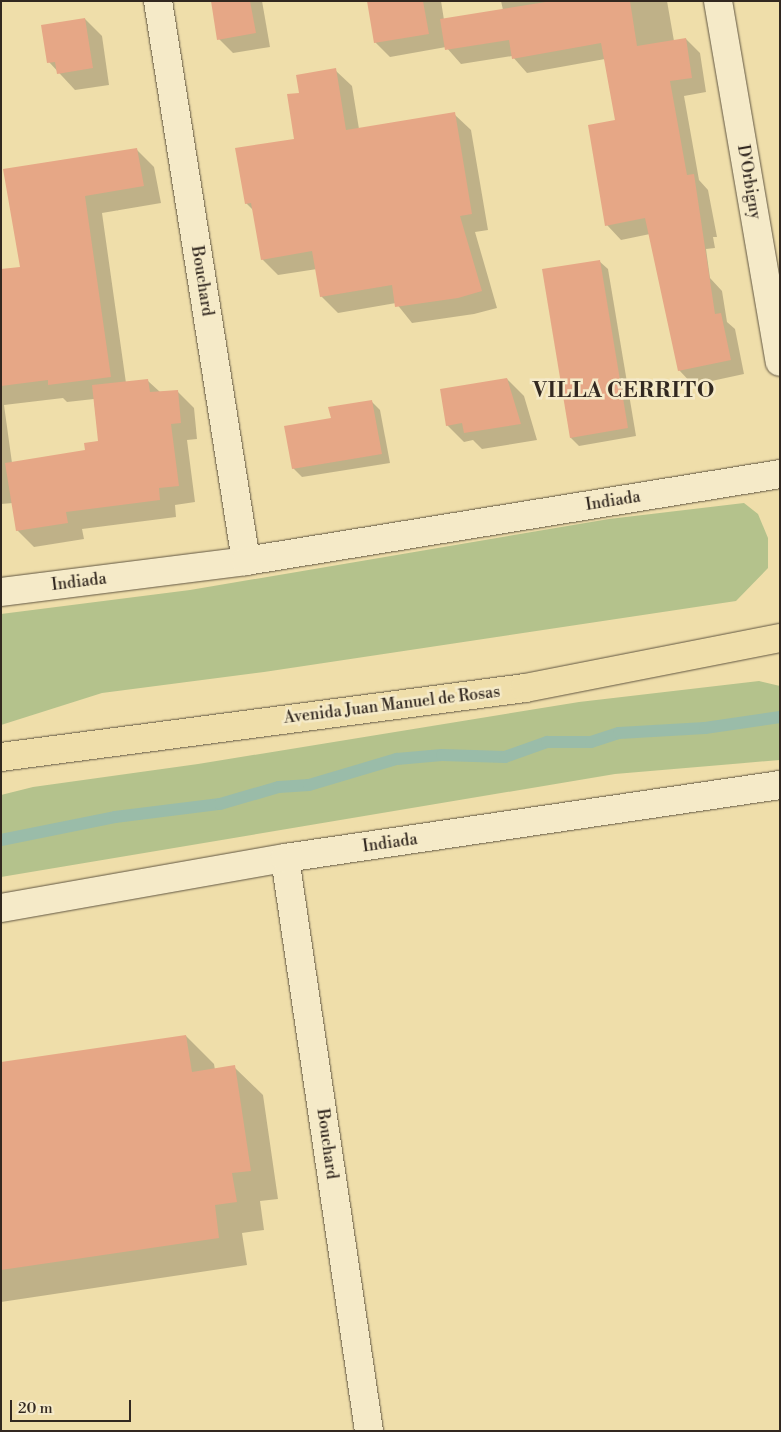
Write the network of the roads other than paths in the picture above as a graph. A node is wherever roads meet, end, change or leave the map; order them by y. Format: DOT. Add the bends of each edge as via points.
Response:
graph roads {
  1 [pos="158,1"];
  2 [pos="718,1"];
  3 [pos="780,362"];
  4 [pos="780,474"];
  5 [pos="246,561"];
  6 [pos="1,592"];
  7 [pos="780,638"];
  8 [pos="1,757"];
  9 [pos="780,785"];
  10 [pos="285,858"];
  11 [pos="1,908"];
  12 [pos="369,1431"];
  1 -- 5 [label="street, Bouchard"];
  2 -- 3 [label="street, D'Orbigny"];
  4 -- 5 [label="street, Indiada"];
  5 -- 6 [label="street, Indiada"];
  7 -- 8 [label="main road, Avenida Juan Manuel de Rosas" via="524,688"];
  9 -- 10 [label="street, Indiada"];
  10 -- 11 [label="street, Indiada"];
  10 -- 12 [label="street, Bouchard"];
}
